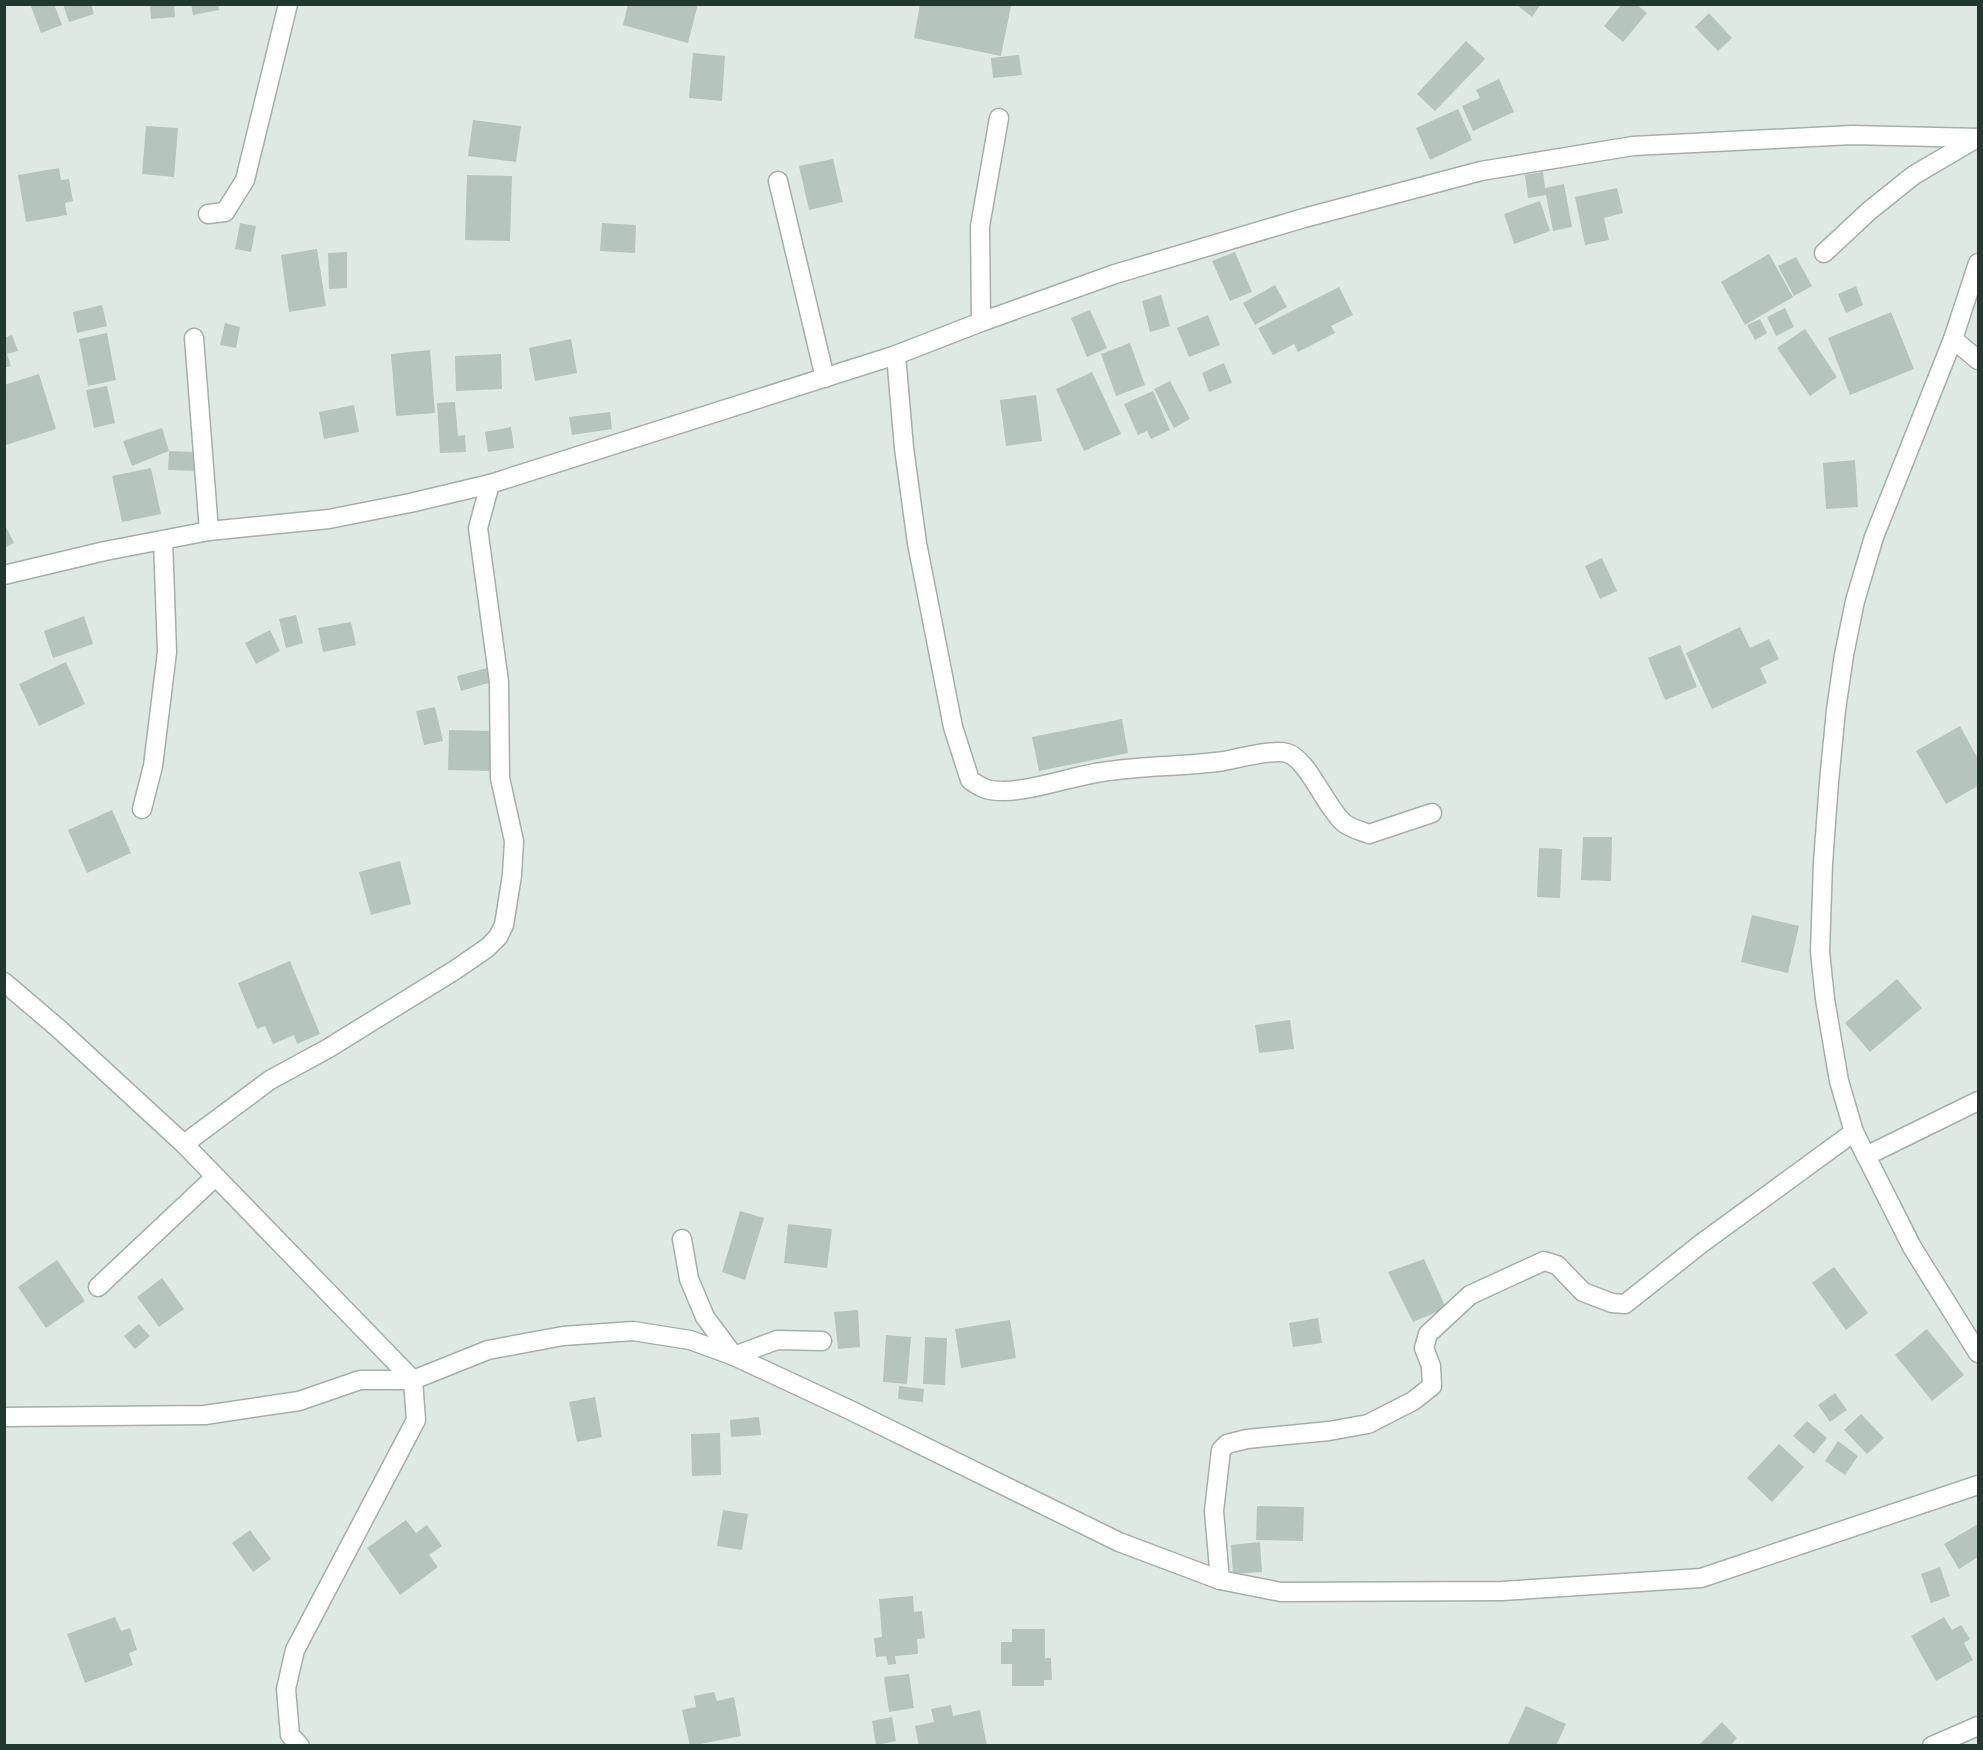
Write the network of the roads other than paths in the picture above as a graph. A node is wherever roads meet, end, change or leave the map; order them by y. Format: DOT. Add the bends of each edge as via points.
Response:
graph roads {
  1 [pos="288,4"];
  2 [pos="999,118"];
  3 [pos="1978,138"];
  4 [pos="778,181"];
  5 [pos="208,214"];
  6 [pos="1824,253"];
  7 [pos="1978,263"];
  8 [pos="981,322"];
  9 [pos="194,338"];
  10 [pos="1953,339"];
  11 [pos="896,355"];
  12 [pos="1978,360"];
  13 [pos="825,378"];
  14 [pos="490,484"];
  15 [pos="209,531"];
  16 [pos="163,540"];
  17 [pos="4,575"];
  18 [pos="142,809"];
  19 [pos="1432,813"];
  20 [pos="4,981"];
  21 [pos="1978,1101"];
  22 [pos="1854,1132"];
  23 [pos="184,1144"];
  24 [pos="1866,1156"];
  25 [pos="215,1177"];
  26 [pos="682,1239"];
  27 [pos="98,1287"];
  28 [pos="822,1341"];
  29 [pos="1978,1353"];
  30 [pos="734,1356"];
  31 [pos="413,1380"];
  32 [pos="4,1417"];
  33 [pos="1978,1485"];
  34 [pos="1220,1580"];
  35 [pos="1978,1726"];
  36 [pos="300,1746"];
  37 [pos="1932,1746"];
  1 -- 5 [label="street" via="245,180 225,212"];
  2 -- 8 [label="street" via="980,226"];
  3 -- 6 [label="street" via="1914,175"];
  3 -- 8 [label="street" via="1852,135 1633,146 1481,171 1115,274"];
  4 -- 13 [label="street"];
  7 -- 10 [label="street"];
  8 -- 11 [label="street"];
  9 -- 15 [label="street"];
  10 -- 12 [label="street"];
  10 -- 22 [label="street" via="1871,548 1855,601 1836,710 1820,951 1839,1082"];
  11 -- 13 [label="street"];
  11 -- 19 [label="street" via="917,543 953,727 970,780 986,790 1025,789 1104,772 1288,753 1313,778 1330,808 1345,824 1369,834"];
  13 -- 14 [label="street"];
  14 -- 15 [label="street" via="329,519"];
  14 -- 23 [label="street" via="478,528 499,682 500,778 514,841 504,925 498,937 471,959 270,1080"];
  15 -- 16 [label="street"];
  16 -- 17 [label="street"];
  16 -- 18 [label="street" via="167,652 153,766"];
  20 -- 23 [label="street"];
  21 -- 24 [label="street"];
  22 -- 24 [label="street"];
  22 -- 34 [label="street" via="1625,1304 1583,1292 1557,1265 1544,1261 1470,1295 1428,1334 1424,1348 1431,1366 1432,1386 1413,1401 1368,1424 1227,1444 1221,1450 1214,1511"];
  23 -- 25 [label="street"];
  24 -- 29 [label="street" via="1912,1247"];
  25 -- 27 [label="street"];
  25 -- 31 [label="street"];
  26 -- 30 [label="street" via="689,1279 705,1317"];
  28 -- 30 [label="street" via="777,1340"];
  30 -- 31 [label="street" via="690,1340 633,1331 563,1336 488,1350"];
  30 -- 34 [label="street" via="1119,1542"];
  31 -- 32 [label="street" via="360,1380 299,1401 205,1415"];
  31 -- 36 [label="street" via="416,1420 295,1650 286,1689 290,1735"];
  33 -- 34 [label="street" via="1701,1578 1502,1591 1316,1592 1281,1592"];
  35 -- 37 [label="street"];
}
